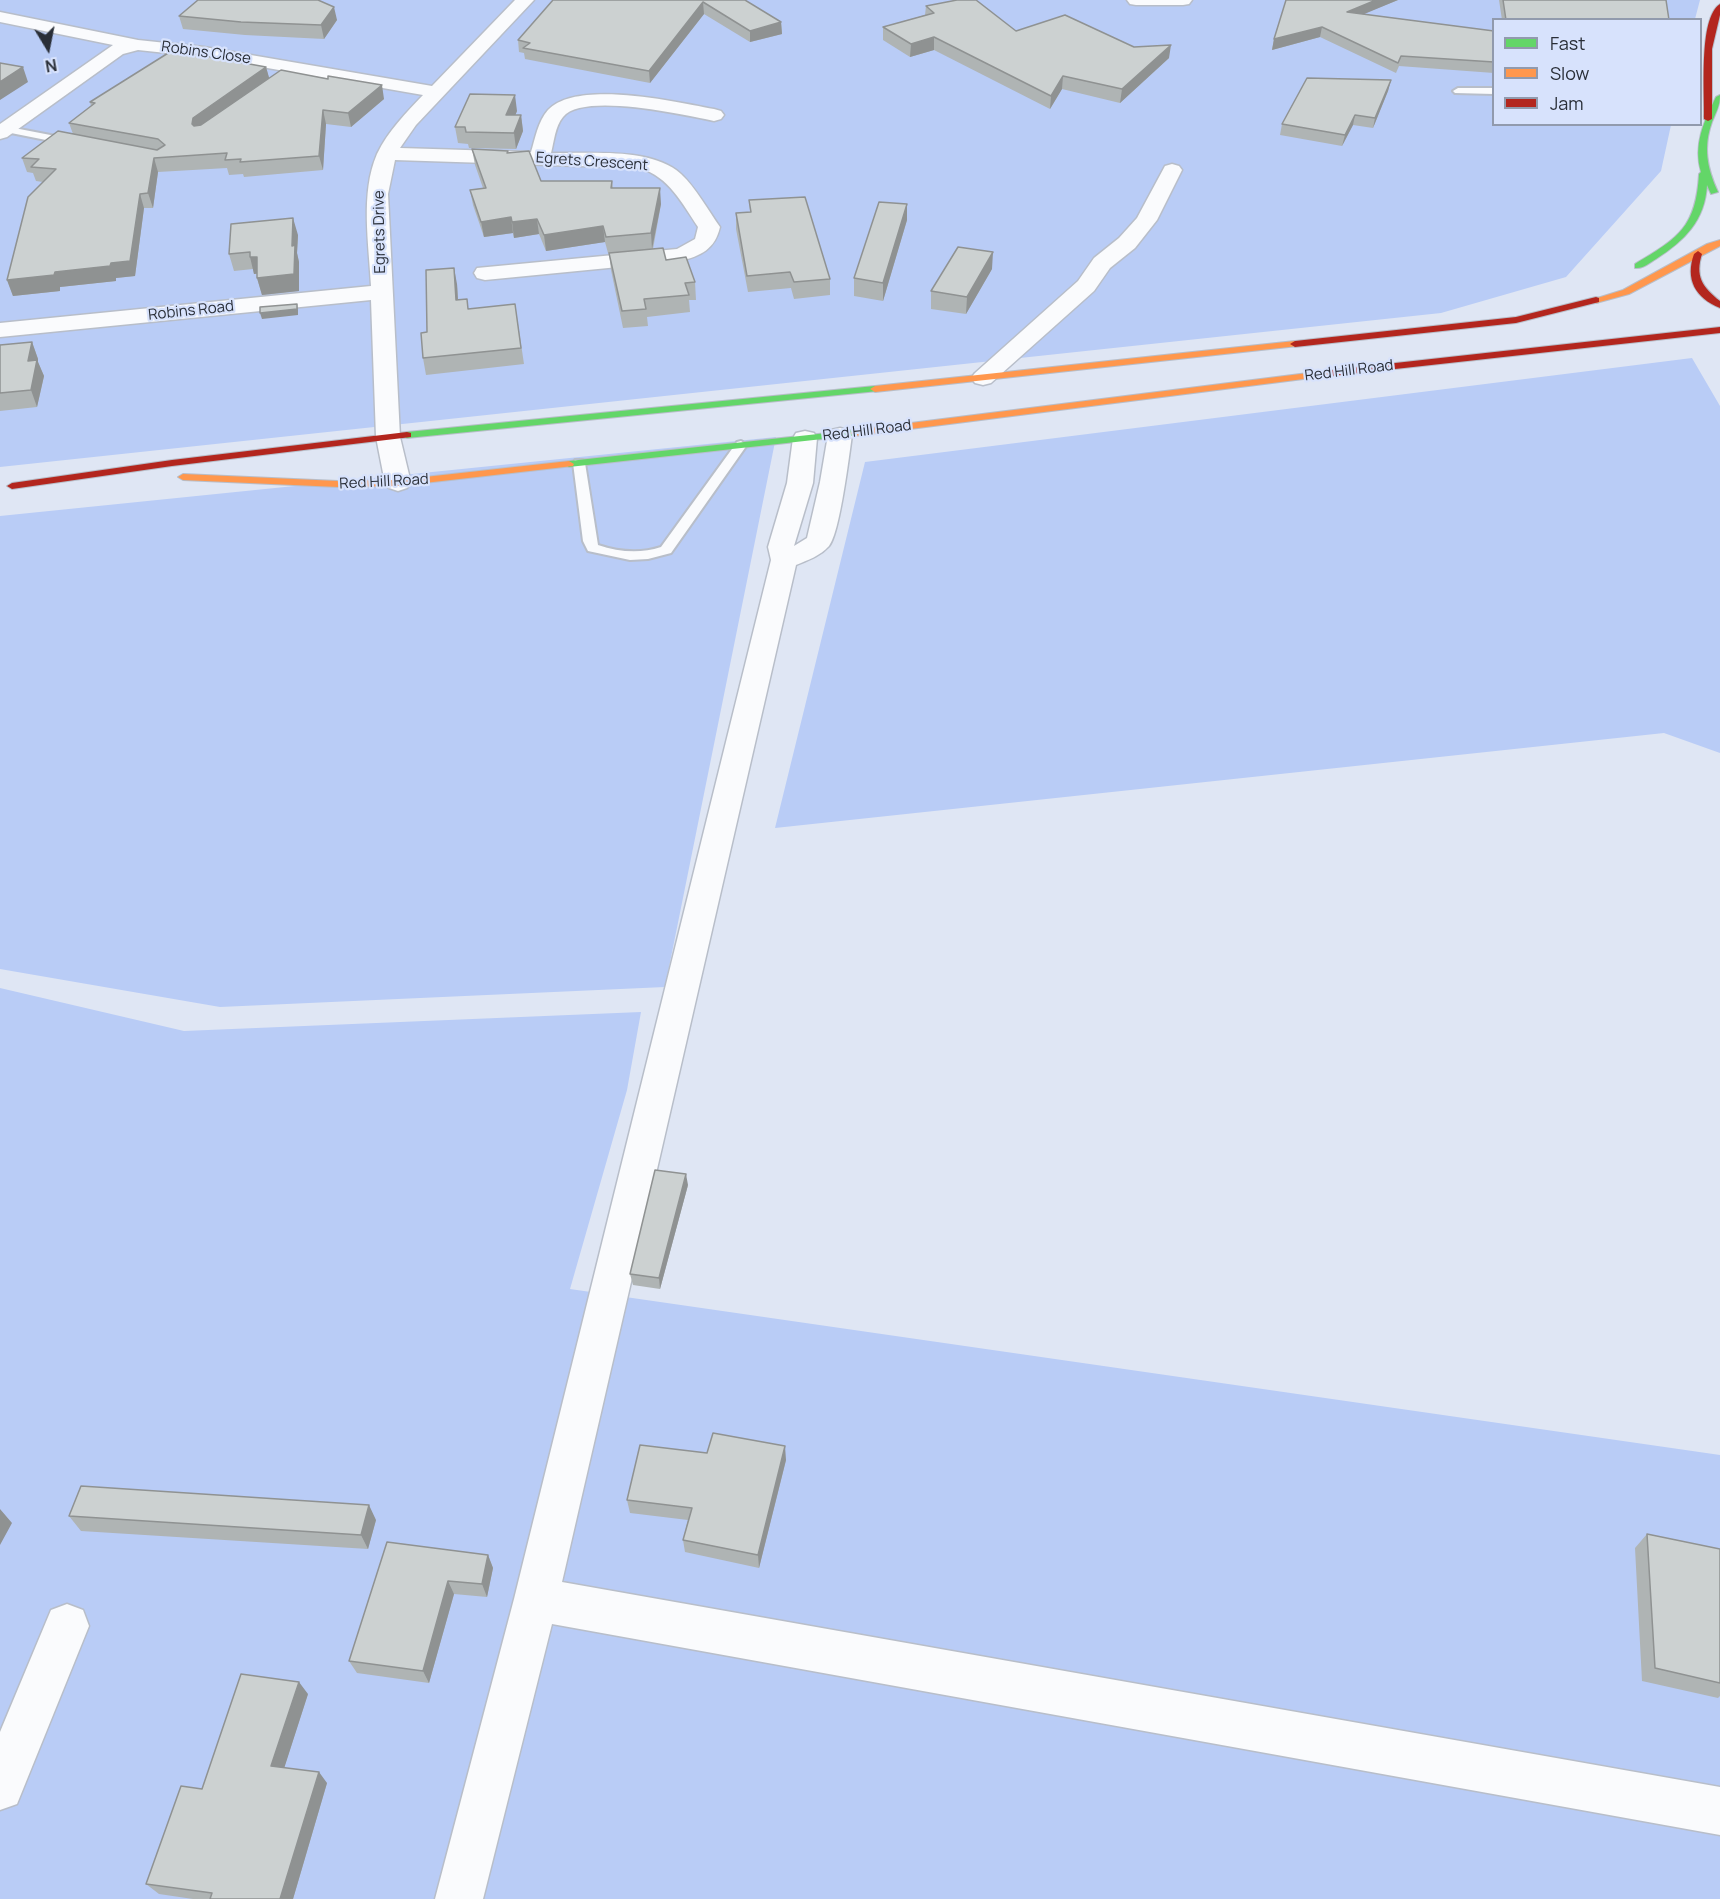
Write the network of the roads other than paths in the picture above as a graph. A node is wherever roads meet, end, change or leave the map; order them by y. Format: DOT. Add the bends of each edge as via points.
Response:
graph roads {
  1 [pos="525,0"];
  2 [pos="1136,0"];
  3 [pos="1183,0"];
  4 [pos="1720,6"];
  5 [pos="0,17"];
  6 [pos="138,45"];
  7 [pos="1458,91"];
  8 [pos="1492,91"];
  9 [pos="436,92"];
  10 [pos="1710,100"];
  11 [pos="714,115"];
  12 [pos="2,131"];
  13 [pos="83,144"];
  14 [pos="387,154"];
  15 [pos="539,158"];
  16 [pos="1172,170"];
  17 [pos="1703,174"];
  18 [pos="1720,204"];
  19 [pos="1720,230"];
  20 [pos="1715,244"];
  21 [pos="1698,254"];
  22 [pos="485,273"];
  23 [pos="382,292"];
  24 [pos="1720,305"];
  25 [pos="1564,309"];
  26 [pos="0,330"];
  27 [pos="1720,330"];
  28 [pos="983,378"];
  29 [pos="840,435"];
  30 [pos="388,437"];
  31 [pos="805,438"];
  32 [pos="741,446"];
  33 [pos="579,463"];
  34 [pos="398,483"];
  35 [pos="6,486"];
  36 [pos="784,560"];
  37 [pos="536,1599"];
  38 [pos="67,1626"];
  39 [pos="0,1787"];
  40 [pos="1720,1812"];
  41 [pos="459,1899"];
  1 -- 9 [label="street, Egrets Drive"];
  2 -- 3 [label="street"];
  4 -- 10 [label="main road" via="1707,60"];
  5 -- 6 [label="street"];
  6 -- 9 [label="street, Robins Close" via="204,52 292,71"];
  6 -- 12 [label="street, Robins Close" via="117,50"];
  7 -- 8 [label="lane"];
  9 -- 14 [label="street, Egrets Drive" via="393,140"];
  10 -- 17 [label="main road" via="1699,148"];
  11 -- 15 [label="street" via="613,100 571,102 555,112"];
  12 -- 13 [label="lane"];
  14 -- 15 [label="street, Egrets Crescent"];
  14 -- 23 [label="street, Egrets Drive" via="380,171 378,194"];
  15 -- 22 [label="street, Egrets Crescent" via="642,162 661,168 676,180 709,227 707,237 701,247 680,255"];
  16 -- 28 [label="street" via="1146,220 1127,243 1102,263 1086,286"];
  17 -- 18 [label="main road"];
  17 -- 25 [label="main road" via="1702,204 1690,226 1621,276"];
  19 -- 20 [label="main road"];
  20 -- 21 [label="main road, Red Hill Road"];
  21 -- 24 [label="main road" via="1692,265 1692,277 1701,291"];
  21 -- 25 [label="main road, Red Hill Road" via="1626,292"];
  23 -- 26 [label="street, Robins Road"];
  23 -- 30 [label="street, Egrets Drive"];
  25 -- 28 [label="main road, Red Hill Road" via="1516,320"];
  27 -- 29 [label="main road, Red Hill Road" via="1345,371"];
  28 -- 30 [label="main road, Red Hill Road"];
  29 -- 31 [label="main road, Red Hill Road"];
  29 -- 36 [label="street" via="819,541 809,550"];
  30 -- 34 [label="street, Egrets Drive"];
  30 -- 35 [label="main road, Red Hill Road"];
  31 -- 32 [label="main road, Red Hill Road"];
  31 -- 36 [label="street" via="800,483 781,547"];
  32 -- 33 [label="main road, Red Hill Road"];
  32 -- 33 [label="lane" via="666,550 650,556 610,554 593,548"];
  33 -- 34 [label="main road, Red Hill Road"];
  34 -- 35 [label="main road, Red Hill Road" via="162,477"];
  36 -- 37 [label="street"];
  37 -- 40 [label="street"];
  37 -- 41 [label="street"];
  38 -- 39 [label="street"];
}
